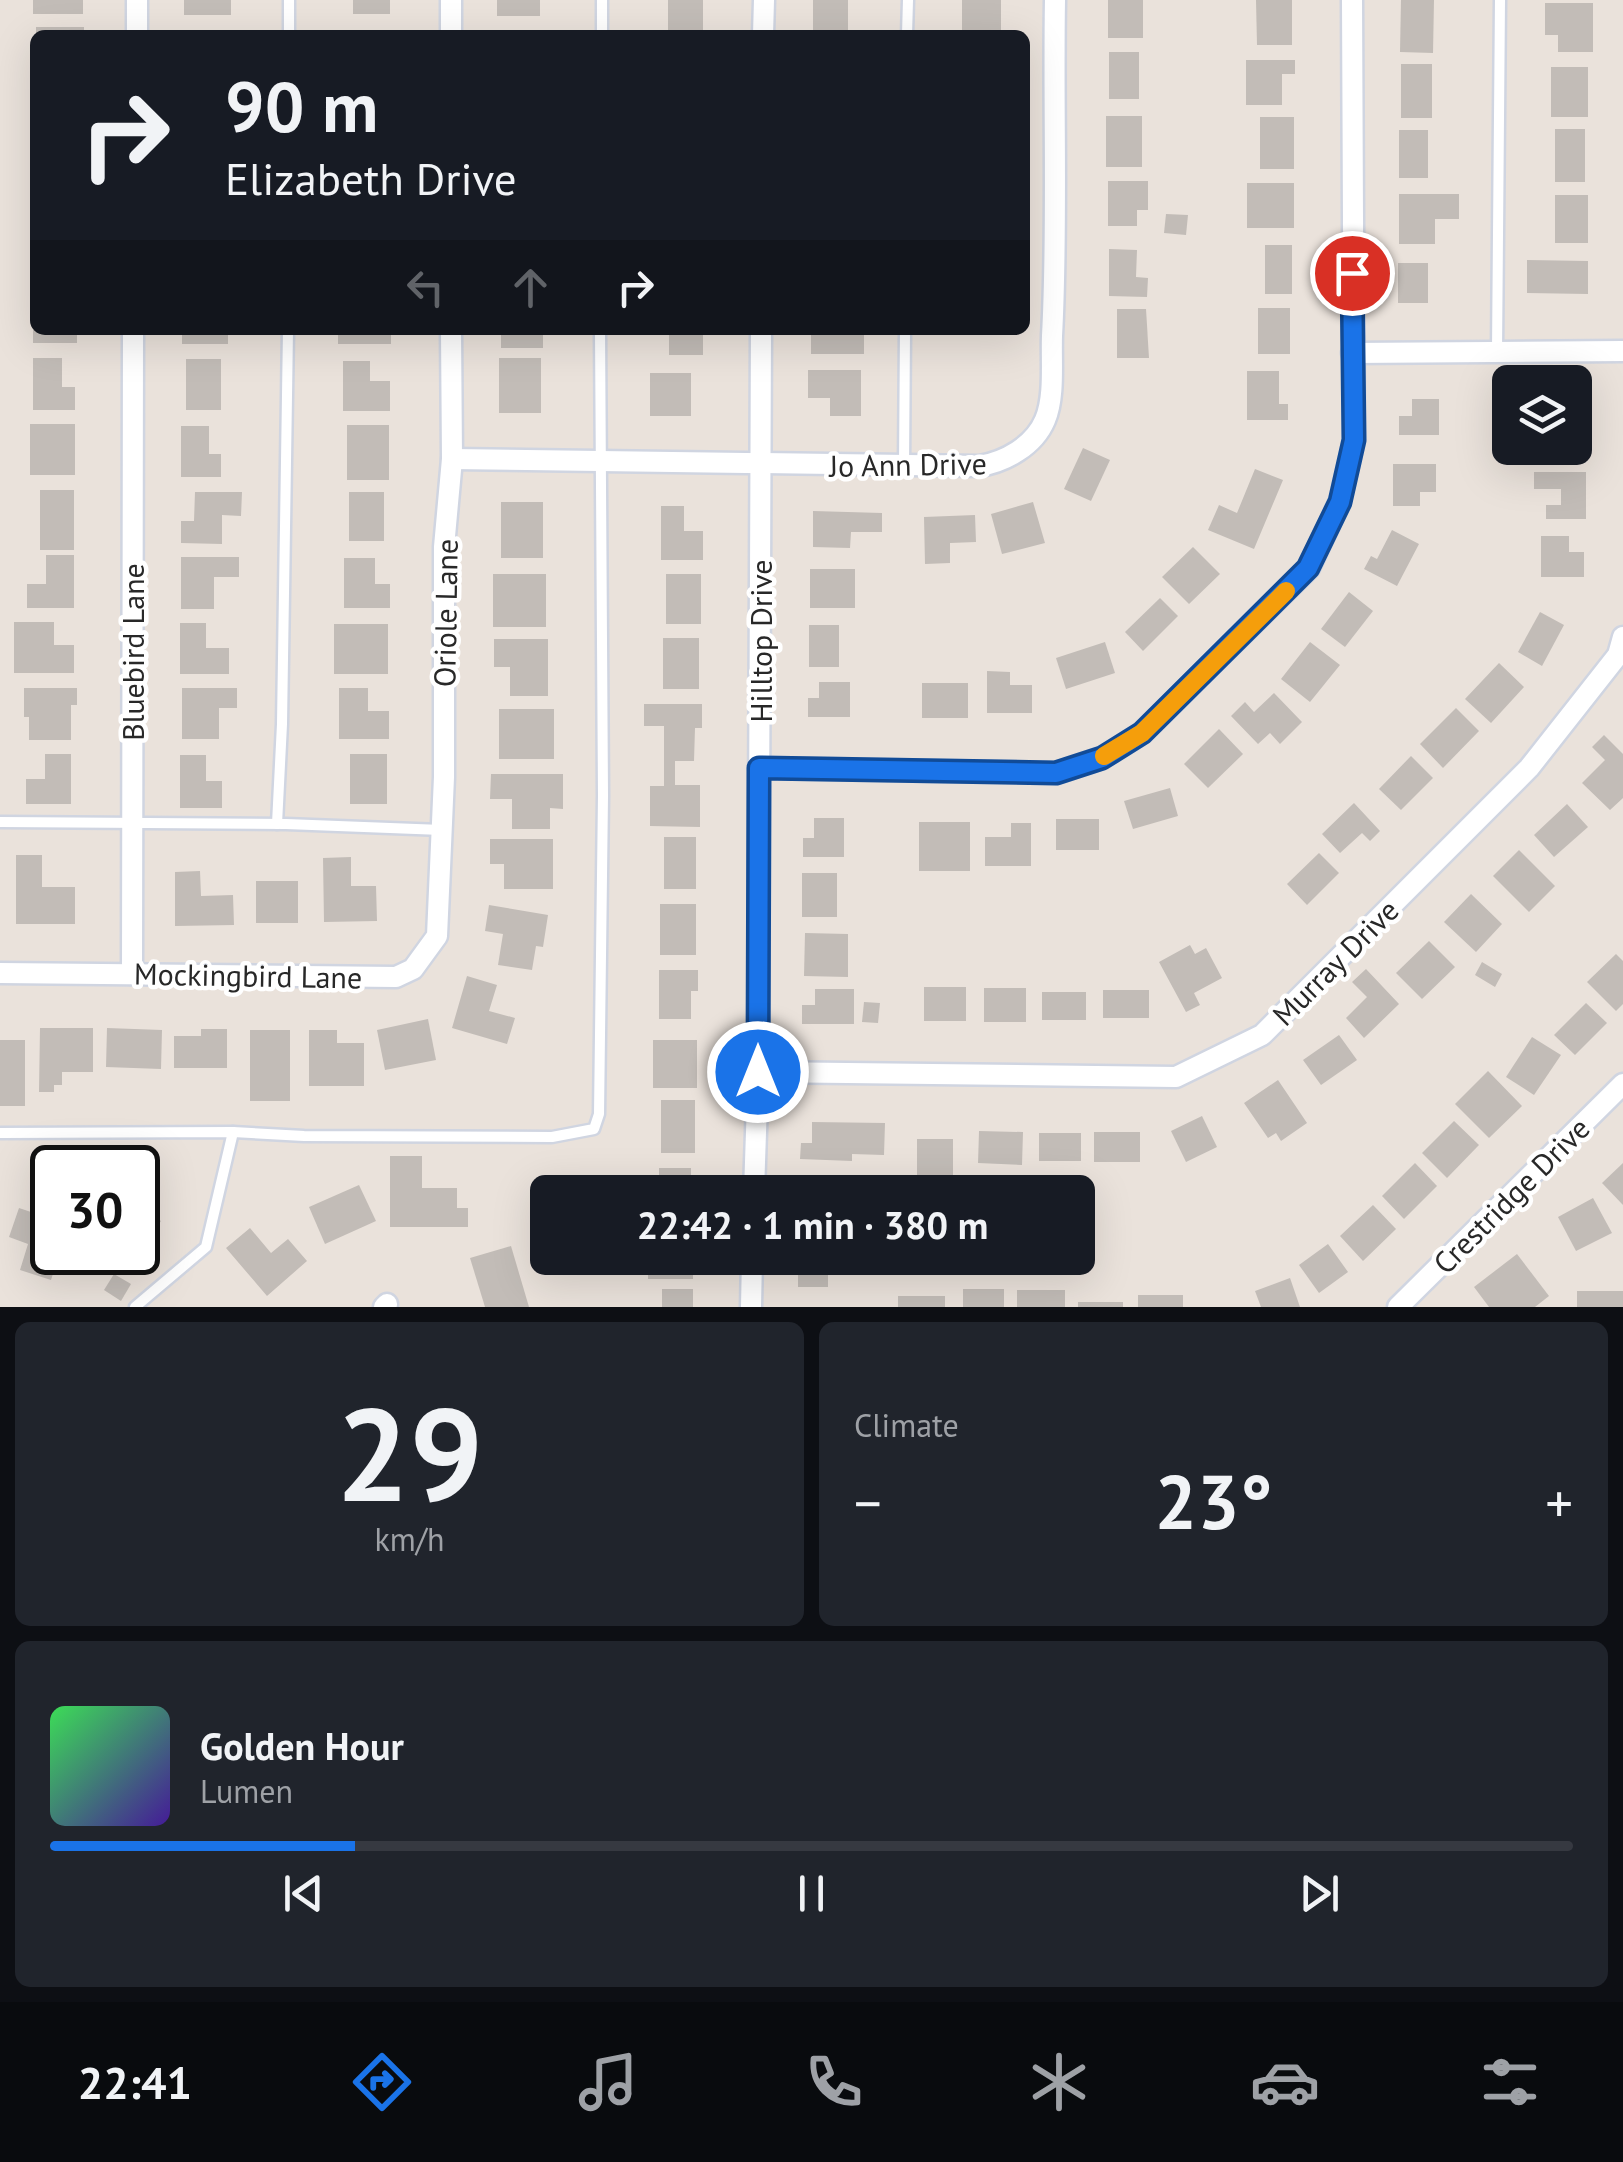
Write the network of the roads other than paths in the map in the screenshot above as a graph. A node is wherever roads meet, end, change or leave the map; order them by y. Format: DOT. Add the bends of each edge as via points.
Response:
graph roads {
  1 [pos="138,0"];
  2 [pos="289,0"];
  3 [pos="451,0"];
  4 [pos="602,0"];
  5 [pos="764,0"];
  6 [pos="908,0"];
  7 [pos="1055,0"];
  8 [pos="1352,0"];
  9 [pos="1500,0"];
  10 [pos="137,30"];
  11 [pos="289,30"];
  12 [pos="451,30"];
  13 [pos="602,30"];
  14 [pos="764,30"];
  15 [pos="908,30"];
  16 [pos="133,335"];
  17 [pos="288,335"];
  18 [pos="451,335"];
  19 [pos="600,335"];
  20 [pos="761,335"];
  21 [pos="905,335"];
  22 [pos="1623,351"];
  23 [pos="1497,352"];
  24 [pos="1352,353"];
  25 [pos="452,459"];
  26 [pos="600,462"];
  27 [pos="760,464"];
  28 [pos="904,466"];
  29 [pos="1623,637"];
  30 [pos="759,768"];
  31 [pos="0,822"];
  32 [pos="131,824"];
  33 [pos="277,824"];
  34 [pos="442,830"];
  35 [pos="440,896"];
  36 [pos="0,973"];
  37 [pos="132,974"];
  38 [pos="758,1072"];
  39 [pos="1623,1084"];
  40 [pos="233,1132"];
  41 [pos="0,1133"];
  42 [pos="755,1175"];
  43 [pos="752,1275"];
  44 [pos="134,1307"];
  45 [pos="751,1307"];
  46 [pos="1398,1307"];
  1 -- 10 [label="street"];
  2 -- 11 [label="lane"];
  3 -- 12 [label="street"];
  4 -- 13 [label="lane"];
  5 -- 14 [label="street"];
  6 -- 15 [label="lane"];
  7 -- 28 [label="street, Jo Ann Drive" via="1057,250 1045,420 1004,462"];
  8 -- 24 [label="street"];
  9 -- 23 [label="lane"];
  16 -- 32 [label="street, Bluebird Lane"];
  17 -- 33 [label="lane"];
  18 -- 25 [label="street, Oriole Lane"];
  19 -- 26 [label="lane"];
  20 -- 27 [label="street, Hilltop Drive"];
  21 -- 28 [label="lane"];
  22 -- 23 [label="street"];
  23 -- 24 [label="street"];
  24 -- 30 [label="street" via="1354,440 1340,502 1308,568 1142,733 1102,758 1056,773"];
  25 -- 26 [label="street, Jo Ann Drive"];
  25 -- 34 [label="street, Oriole Lane" via="444,547"];
  26 -- 27 [label="street, Jo Ann Drive"];
  26 -- 40 [label="lane" via="602,796 594,1129 552,1136"];
  27 -- 28 [label="street, Jo Ann Drive"];
  27 -- 30 [label="street, Hilltop Drive"];
  29 -- 38 [label="street, Murray Drive" via="1618,654 1529,768 1262,1035 1176,1076"];
  30 -- 38 [label="street, Hilltop Drive"];
  31 -- 32 [label="lane"];
  32 -- 33 [label="lane"];
  32 -- 37 [label="street, Bluebird Lane"];
  33 -- 34 [label="lane"];
  34 -- 35 [label="street, Oriole Lane"];
  35 -- 37 [label="street, Mockingbird Lane" via="437,936 413,969 396,978"];
  36 -- 37 [label="street, Mockingbird Lane"];
  38 -- 42 [label="street, Hilltop Drive"];
  39 -- 46 [label="street, Crestridge Drive"];
  40 -- 41 [label="lane"];
  40 -- 44 [label="lane" via="206,1248"];
  43 -- 45 [label="street"];
}
